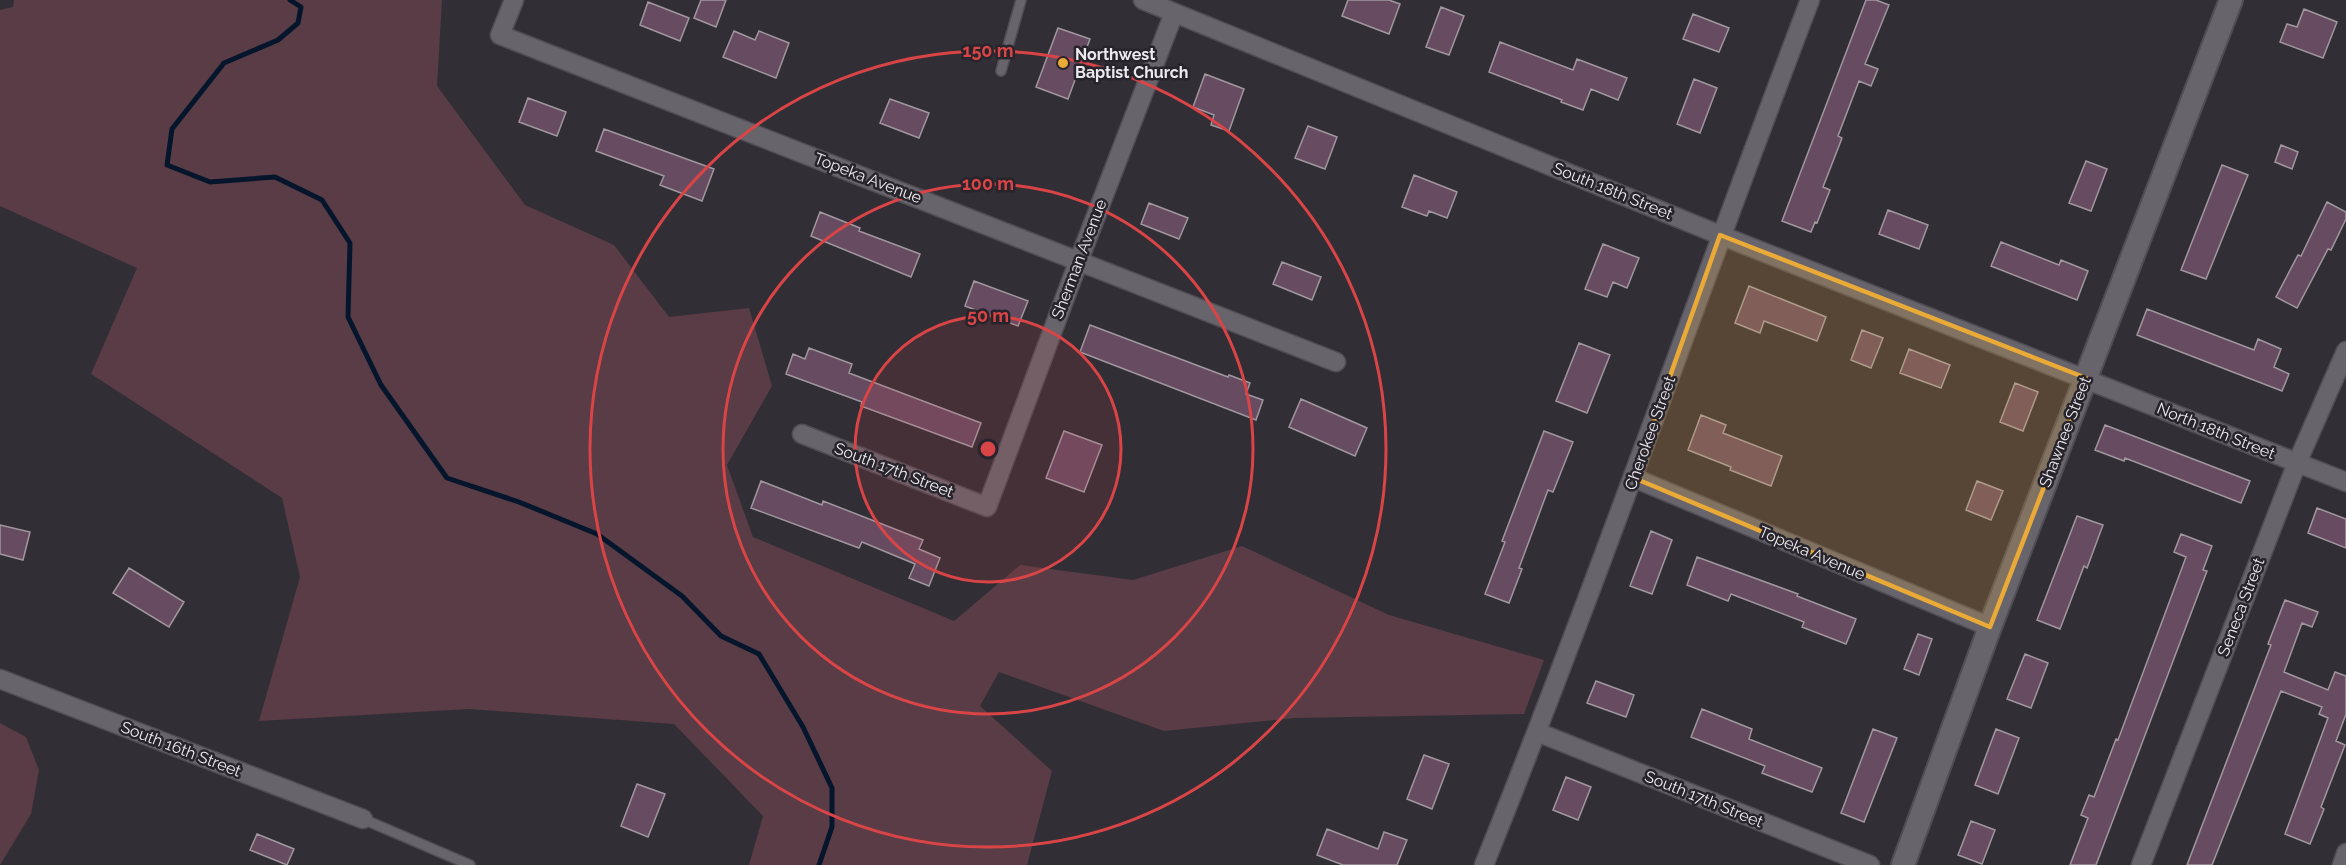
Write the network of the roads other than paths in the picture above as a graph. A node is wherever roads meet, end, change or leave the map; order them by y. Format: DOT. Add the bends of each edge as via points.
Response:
graph roads {
  1 [pos="514,0"];
  2 [pos="1021,0"];
  3 [pos="1143,0"];
  4 [pos="1810,0"];
  5 [pos="2231,0"];
  6 [pos="1174,13"];
  7 [pos="1001,71"];
  8 [pos="1720,235"];
  9 [pos="1079,260"];
  10 [pos="2346,351"];
  11 [pos="1336,362"];
  12 [pos="2086,378"];
  13 [pos="802,434"];
  14 [pos="2297,463"];
  15 [pos="1634,478"];
  16 [pos="2346,482"];
  17 [pos="987,507"];
  18 [pos="1990,627"];
  19 [pos="0,679"];
  20 [pos="1537,732"];
  21 [pos="363,819"];
  22 [pos="2346,853"];
  23 [pos="470,865"];
  24 [pos="1484,865"];
  25 [pos="1870,865"];
  26 [pos="1903,865"];
  27 [pos="2141,865"];
  28 [pos="2342,865"];
  1 -- 9 [label="street, Topeka Avenue" via="500,34"];
  2 -- 7 [label="lane"];
  3 -- 6 [label="street, South 18th Street"];
  4 -- 8 [label="street, Cherokee Street"];
  5 -- 12 [label="street, Shawnee Street"];
  6 -- 8 [label="street, South 18th Street"];
  6 -- 9 [label="street, Sherman Avenue"];
  8 -- 12 [label="street, South 18th Street"];
  8 -- 15 [label="street, Cherokee Street"];
  9 -- 11 [label="street, Topeka Avenue"];
  9 -- 17 [label="street, Sherman Avenue"];
  10 -- 14 [label="street, Seneca Street"];
  12 -- 14 [label="street, North 18th Street"];
  12 -- 18 [label="street, Shawnee Street"];
  13 -- 17 [label="street, South 17th Street"];
  14 -- 16 [label="street, North 18th Street"];
  14 -- 27 [label="street, Seneca Street"];
  15 -- 18 [label="street, Topeka Avenue"];
  15 -- 20 [label="street, Cherokee Street"];
  18 -- 26 [label="street, Shawnee Street"];
  19 -- 21 [label="street, South 16th Street"];
  20 -- 24 [label="street, Cherokee Street"];
  20 -- 25 [label="street, South 17th Street"];
  21 -- 23 [label="lane"];
  22 -- 28 [label="street"];
}
